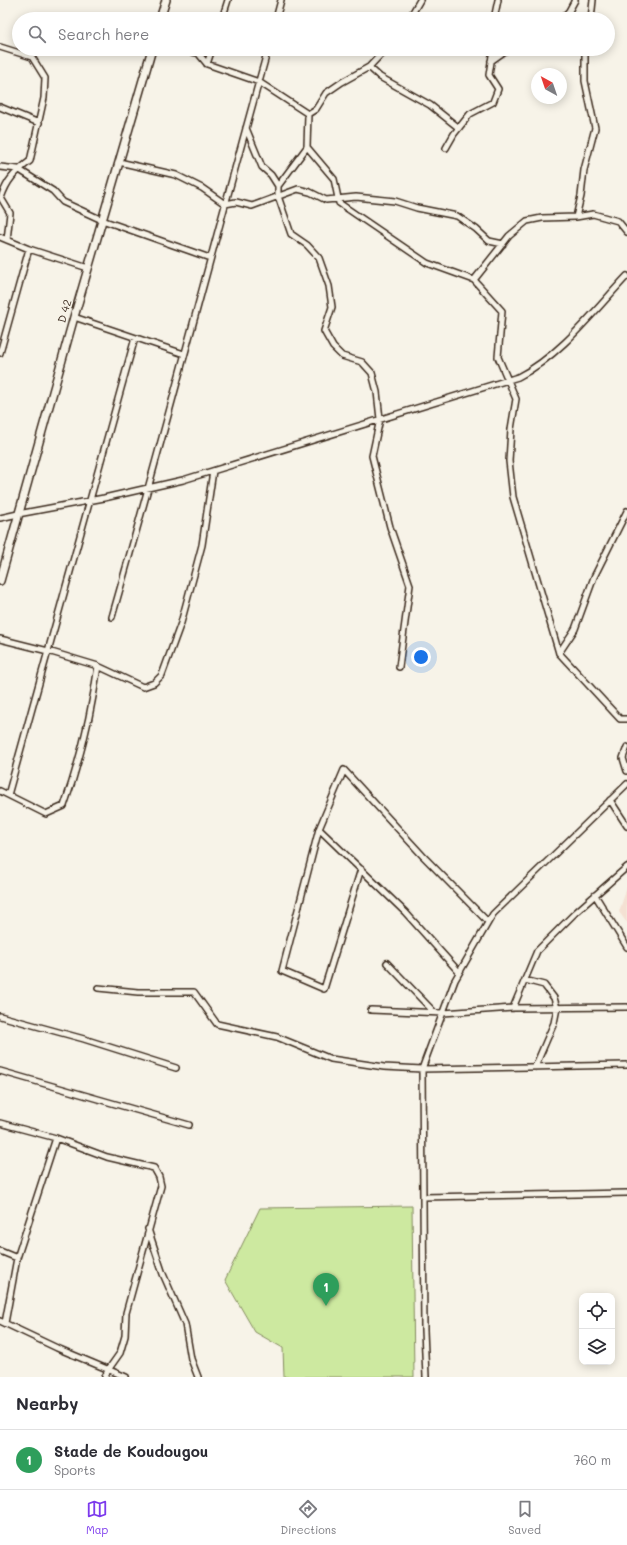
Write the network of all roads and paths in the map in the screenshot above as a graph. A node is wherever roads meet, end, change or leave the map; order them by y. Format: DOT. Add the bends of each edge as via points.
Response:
graph roads {
  1 [pos="166,0"];
  2 [pos="228,0"];
  3 [pos="281,0"];
  4 [pos="420,0"];
  5 [pos="498,0"];
  6 [pos="575,0"];
  7 [pos="593,0"];
  8 [pos="162,12"];
  9 [pos="224,12"];
  10 [pos="278,12"];
  11 [pos="413,12"];
  12 [pos="495,12"];
  13 [pos="568,12"];
  14 [pos="592,12"];
  15 [pos="0,47"];
  16 [pos="12,51"];
  17 [pos="29,56"];
  18 [pos="150,56"];
  19 [pos="200,56"];
  20 [pos="210,56"];
  21 [pos="266,56"];
  22 [pos="380,56"];
  23 [pos="492,56"];
  24 [pos="498,56"];
  25 [pos="585,56"];
  26 [pos="491,61"];
  27 [pos="207,64"];
  28 [pos="369,68"];
  29 [pos="259,82"];
  30 [pos="0,107"];
  31 [pos="308,114"];
  32 [pos="39,123"];
  33 [pos="246,128"];
  34 [pos="459,128"];
  35 [pos="307,147"];
  36 [pos="446,148"];
  37 [pos="119,162"];
  38 [pos="0,167"];
  39 [pos="18,169"];
  40 [pos="278,186"];
  41 [pos="278,196"];
  42 [pos="338,198"];
  43 [pos="225,204"];
  44 [pos="576,218"];
  45 [pos="102,220"];
  46 [pos="627,232"];
  47 [pos="0,237"];
  48 [pos="7,240"];
  49 [pos="503,244"];
  50 [pos="29,249"];
  51 [pos="210,258"];
  52 [pos="88,268"];
  53 [pos="627,276"];
  54 [pos="474,280"];
  55 [pos="74,317"];
  56 [pos="135,338"];
  57 [pos="0,353"];
  58 [pos="184,354"];
  59 [pos="508,380"];
  60 [pos="380,419"];
  61 [pos="213,471"];
  62 [pos="149,488"];
  63 [pos="90,501"];
  64 [pos="627,511"];
  65 [pos="18,514"];
  66 [pos="0,518"];
  67 [pos="0,581"];
  68 [pos="112,617"];
  69 [pos="0,639"];
  70 [pos="48,651"];
  71 [pos="560,653"];
  72 [pos="98,666"];
  73 [pos="399,667"];
  74 [pos="627,719"];
  75 [pos="627,747"];
  76 [pos="627,771"];
  77 [pos="627,784"];
  78 [pos="0,791"];
  79 [pos="8,795"];
  80 [pos="610,800"];
  81 [pos="627,826"];
  82 [pos="319,829"];
  83 [pos="627,867"];
  84 [pos="361,869"];
  85 [pos="595,895"];
  86 [pos="488,922"];
  87 [pos="627,947"];
  88 [pos="387,963"];
  89 [pos="459,972"];
  90 [pos="525,980"];
  91 [pos="98,988"];
  92 [pos="627,1007"];
  93 [pos="513,1008"];
  94 [pos="557,1008"];
  95 [pos="371,1010"];
  96 [pos="434,1012"];
  97 [pos="443,1012"];
  98 [pos="0,1016"];
  99 [pos="627,1065"];
  100 [pos="535,1067"];
  101 [pos="176,1068"];
  102 [pos="422,1069"];
  103 [pos="0,1071"];
  104 [pos="0,1123"];
  105 [pos="189,1125"];
  106 [pos="56,1138"];
  107 [pos="627,1193"];
  108 [pos="423,1197"];
  109 [pos="148,1229"];
  110 [pos="0,1251"];
  111 [pos="17,1258"];
  112 [pos="2,1322"];
  113 [pos="108,1370"];
  114 [pos="106,1377"];
  115 [pos="126,1377"];
  116 [pos="198,1377"];
  117 [pos="426,1377"];
  1 -- 8 [label="street"];
  2 -- 9 [label="street"];
  3 -- 10 [label="street"];
  4 -- 11 [label="street"];
  5 -- 12 [label="street"];
  6 -- 13 [label="street"];
  7 -- 14 [label="street"];
  15 -- 16 [label="street"];
  17 -- 32 [label="street" via="45,78"];
  18 -- 37 [label="street, D 42 / D 42"];
  19 -- 27 [label="street"];
  20 -- 27 [label="street"];
  21 -- 29 [label="street"];
  22 -- 28 [label="street"];
  23 -- 26 [label="street"];
  24 -- 26 [label="street"];
  25 -- 44 [label="street" via="585,81 595,128 584,170"];
  26 -- 34 [label="street" via="489,75 498,89 493,102 470,114"];
  27 -- 29 [label="street"];
  28 -- 31 [label="street" via="326,93 316,109"];
  28 -- 34 [label="street" via="430,105"];
  29 -- 31 [label="street"];
  29 -- 33 [label="street"];
  30 -- 32 [label="street"];
  31 -- 35 [label="street"];
  32 -- 39 [label="street" via="30,161"];
  33 -- 40 [label="street" via="262,167"];
  33 -- 43 [label="street"];
  34 -- 36 [label="street"];
  35 -- 40 [label="street"];
  35 -- 42 [label="street" via="334,179"];
  37 -- 43 [label="street" via="176,175 202,188"];
  37 -- 45 [label="street, D 42 / D 42"];
  38 -- 39 [label="street"];
  39 -- 45 [label="street" via="53,191 63,202"];
  39 -- 48 [label="street" via="5,184 1,198 10,213"];
  40 -- 41 [label="street"];
  41 -- 42 [label="street" via="298,189 326,200"];
  41 -- 43 [label="street" via="252,206 236,202"];
  41 -- 60 [label="street" via="291,234 307,245 319,258 330,286 332,307 324,331 342,356 362,362 372,373"];
  42 -- 49 [label="street" via="395,201 417,208 431,209 456,216 476,229 489,242"];
  42 -- 54 [label="street" via="339,203 427,263"];
  43 -- 51 [label="street"];
  44 -- 46 [label="street" via="593,214 618,220"];
  44 -- 49 [label="street" via="542,218 527,221"];
  45 -- 51 [label="street"];
  45 -- 52 [label="street, D 42 / D 42"];
  47 -- 48 [label="street"];
  48 -- 50 [label="street"];
  49 -- 54 [label="street"];
  50 -- 52 [label="street"];
  50 -- 57 [label="street"];
  51 -- 58 [label="street"];
  52 -- 55 [label="street, D 42 / D 42"];
  53 -- 59 [label="street" via="552,354 530,371"];
  54 -- 59 [label="street" via="502,311 498,357"];
  55 -- 56 [label="street"];
  55 -- 65 [label="street, D 42 / D 42"];
  56 -- 58 [label="street"];
  56 -- 63 [label="street"];
  58 -- 62 [label="street"];
  59 -- 60 [label="street"];
  59 -- 71 [label="street" via="516,399 509,461 513,497"];
  60 -- 61 [label="street"];
  60 -- 73 [label="street" via="372,456 390,527 410,584"];
  61 -- 62 [label="street"];
  61 -- 72 [label="street" via="202,545 181,623 162,675 154,683 143,687"];
  62 -- 63 [label="street"];
  62 -- 68 [label="street"];
  63 -- 65 [label="street"];
  63 -- 70 [label="street"];
  64 -- 71 [label="street" via="594,577 575,629"];
  65 -- 66 [label="street"];
  65 -- 67 [label="street, D 42 / D 42"];
  69 -- 70 [label="street"];
  70 -- 72 [label="street"];
  70 -- 79 [label="street"];
  71 -- 74 [label="street" via="620,719"];
  72 -- 79 [label="street" via="86,735 64,806 46,814"];
  75 -- 76 [label="street" via="623,758"];
  77 -- 80 [label="street"];
  78 -- 79 [label="street"];
  80 -- 81 [label="street"];
  80 -- 86 [label="street" via="493,914"];
  82 -- 84 [label="street"];
  82 -- 84 [label="street" via="282,971 324,989"];
  82 -- 86 [label="street" via="344,770"];
  83 -- 85 [label="street"];
  84 -- 89 [label="street" via="405,912"];
  85 -- 87 [label="street"];
  85 -- 90 [label="street" via="537,951"];
  86 -- 89 [label="street"];
  88 -- 96 [label="street"];
  89 -- 97 [label="street"];
  90 -- 93 [label="street"];
  90 -- 94 [label="street" via="544,985 554,998"];
  91 -- 102 [label="street" via="138,992 194,992 217,1024 277,1037 332,1059 384,1067"];
  92 -- 94 [label="street"];
  93 -- 94 [label="street"];
  93 -- 97 [label="street"];
  94 -- 100 [label="street" via="554,1023"];
  95 -- 96 [label="street"];
  96 -- 97 [label="street"];
  97 -- 102 [label="street"];
  98 -- 101 [label="street"];
  99 -- 100 [label="street"];
  100 -- 102 [label="street"];
  102 -- 108 [label="street"];
  103 -- 105 [label="street"];
  104 -- 106 [label="street"];
  106 -- 109 [label="street" via="107,1157 154,1168 161,1186"];
  106 -- 111 [label="street"];
  107 -- 108 [label="street"];
  108 -- 117 [label="street"];
  109 -- 113 [label="street" via="126,1313 125,1336 120,1353"];
  109 -- 116 [label="street" via="163,1274 185,1324 191,1359"];
  110 -- 111 [label="street"];
  111 -- 112 [label="street"];
  112 -- 113 [label="street"];
  113 -- 114 [label="street"];
  113 -- 115 [label="street"];
}
